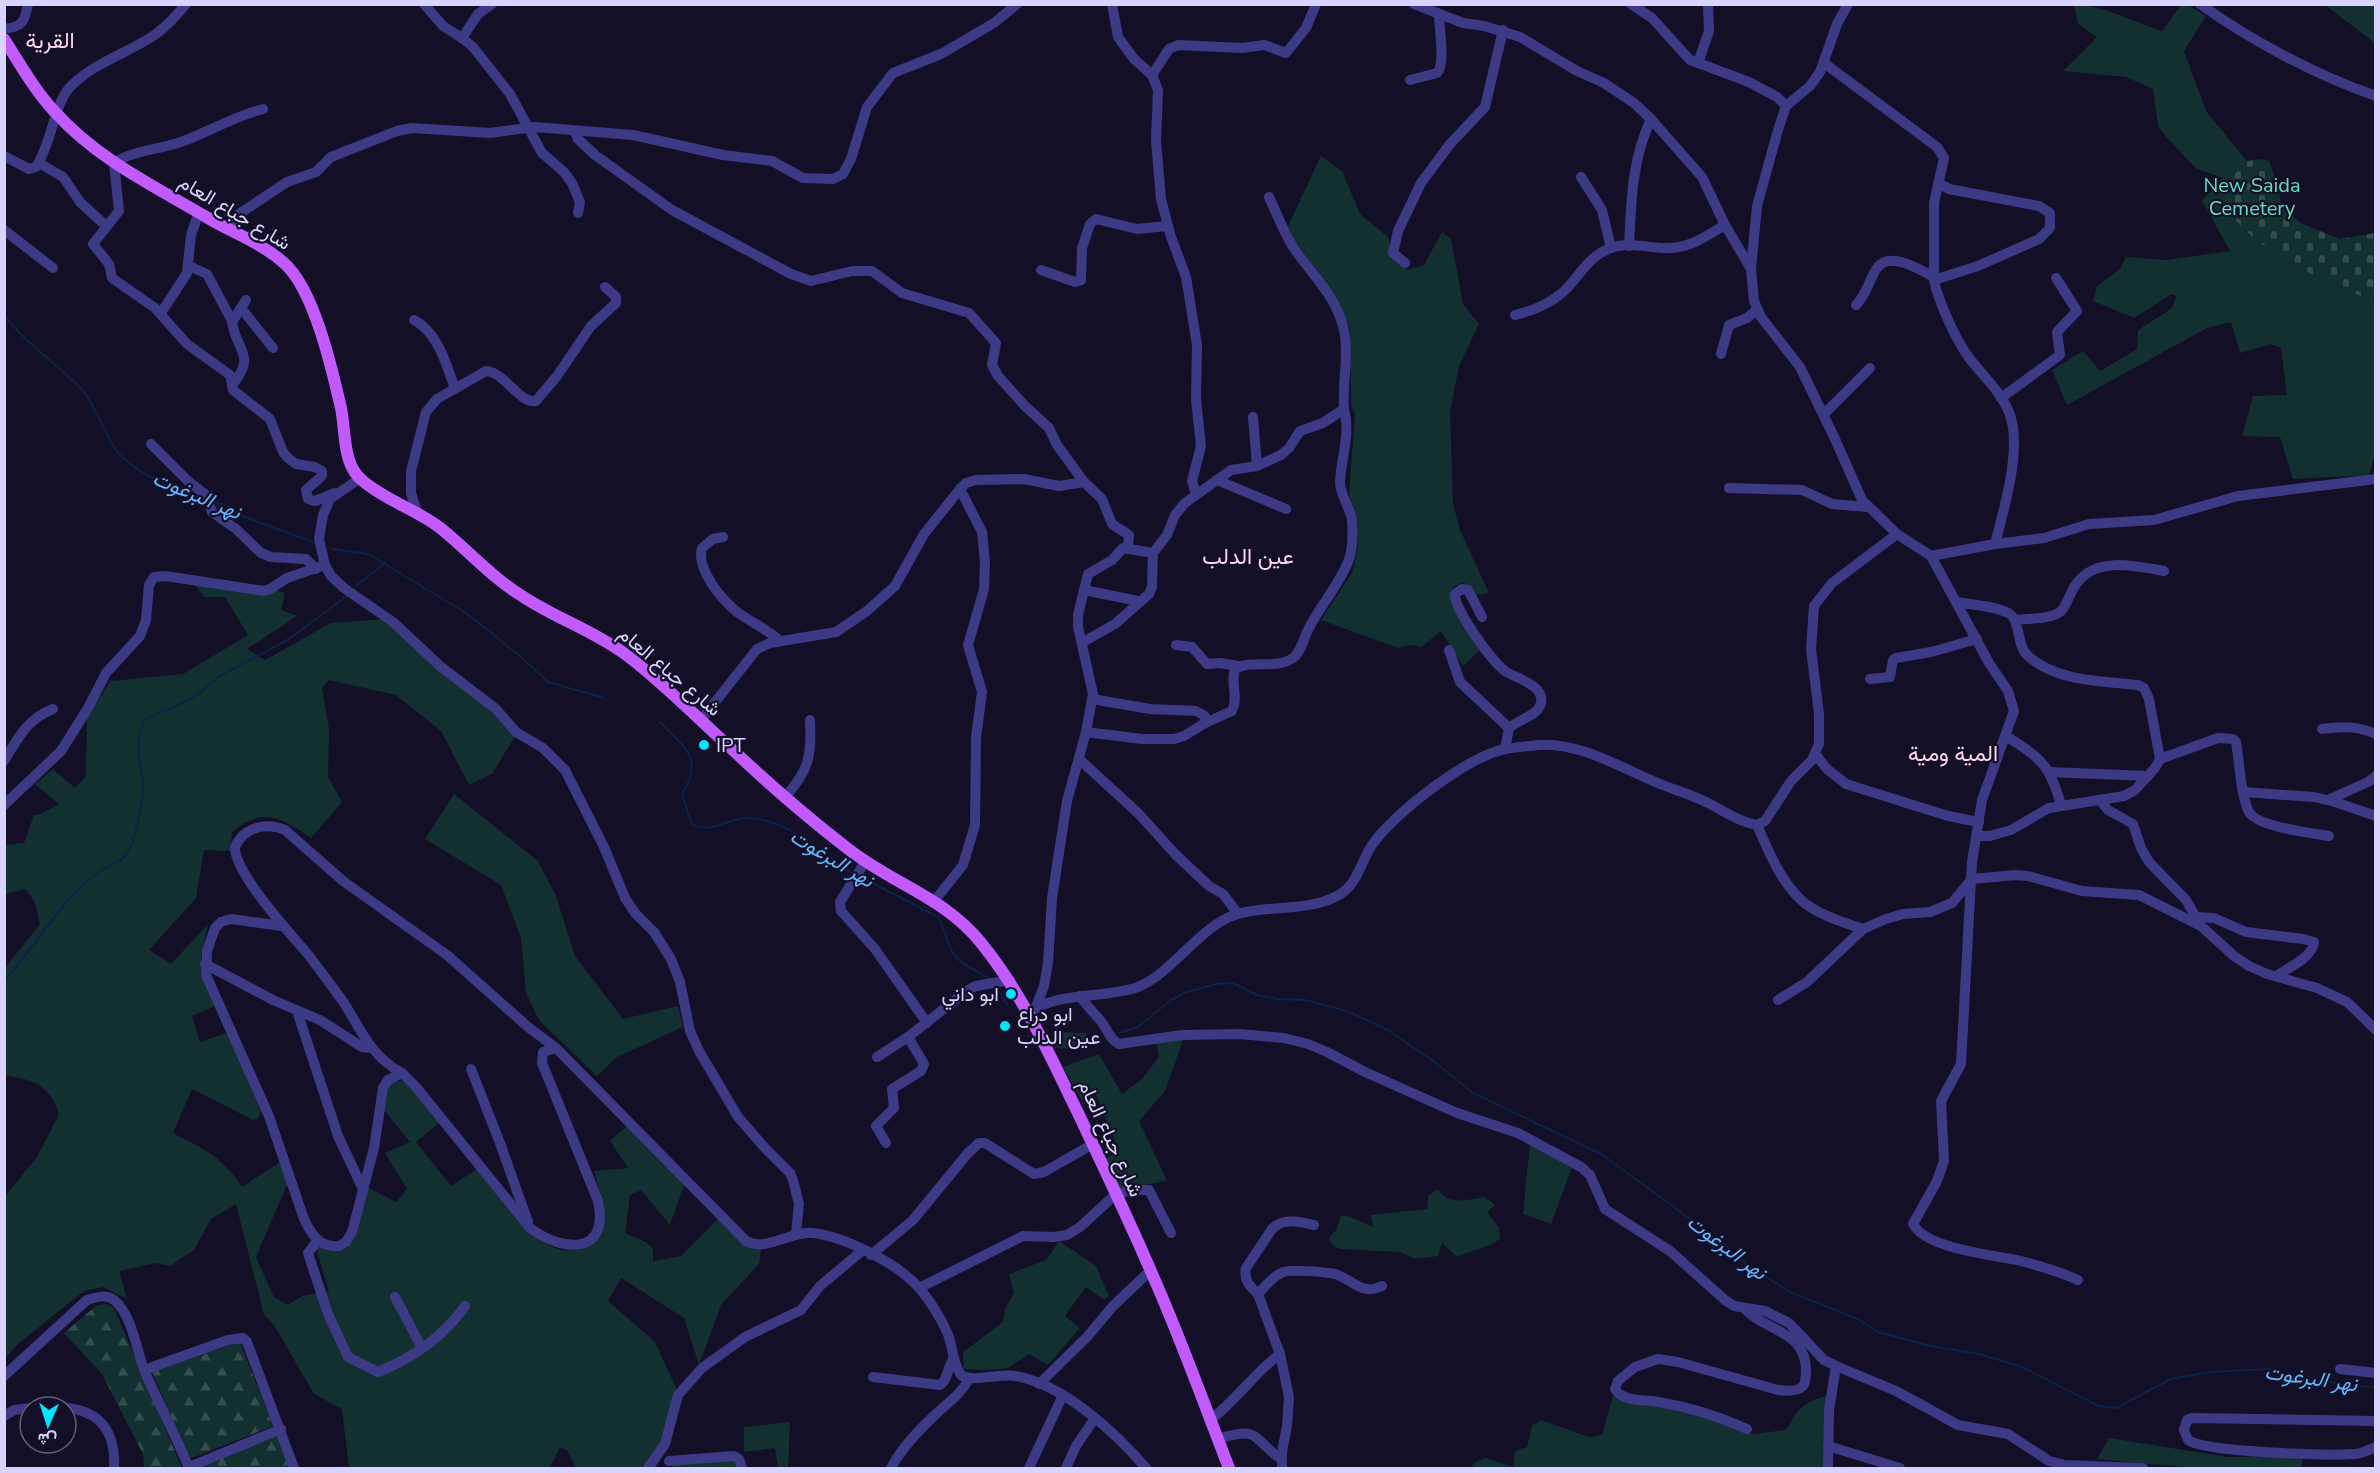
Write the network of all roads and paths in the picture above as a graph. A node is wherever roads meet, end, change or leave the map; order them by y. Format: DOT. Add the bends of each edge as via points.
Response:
graph roads {
  1 [pos="28,4"];
  2 [pos="186,4"];
  3 [pos="424,4"];
  4 [pos="492,4"];
  5 [pos="1017,4"];
  6 [pos="1112,4"];
  7 [pos="1316,4"];
  8 [pos="1414,4"];
  9 [pos="1631,4"];
  10 [pos="1708,4"];
  11 [pos="1848,4"];
  12 [pos="2200,4"];
  13 [pos="1439,15"];
  14 [pos="1503,30"];
  15 [pos="462,38"];
  16 [pos="5,39"];
  17 [pos="1698,63"];
  18 [pos="1824,63"];
  19 [pos="1152,75"];
  20 [pos="1410,80"];
  21 [pos="63,96"];
  22 [pos="2376,96"];
  23 [pos="47,104"];
  24 [pos="1786,106"];
  25 [pos="263,109"];
  26 [pos="57,116"];
  27 [pos="1651,119"];
  28 [pos="528,128"];
  29 [pos="575,132"];
  30 [pos="4,156"];
  31 [pos="39,163"];
  32 [pos="114,163"];
  33 [pos="1581,177"];
  34 [pos="1937,188"];
  35 [pos="1269,197"];
  36 [pos="199,212"];
  37 [pos="578,213"];
  38 [pos="1725,225"];
  39 [pos="106,226"];
  40 [pos="1167,226"];
  41 [pos="227,228"];
  42 [pos="4,230"];
  43 [pos="1629,246"];
  44 [pos="1611,248"];
  45 [pos="1405,263"];
  46 [pos="189,266"];
  47 [pos="53,268"];
  48 [pos="1751,269"];
  49 [pos="1041,270"];
  50 [pos="1934,278"];
  51 [pos="2056,278"];
  52 [pos="605,287"];
  53 [pos="1856,305"];
  54 [pos="1757,310"];
  55 [pos="161,313"];
  56 [pos="1515,315"];
  57 [pos="414,320"];
  58 [pos="232,321"];
  59 [pos="273,348"];
  60 [pos="1721,354"];
  61 [pos="1870,368"];
  62 [pos="232,385"];
  63 [pos="455,389"];
  64 [pos="2001,398"];
  65 [pos="1344,409"];
  66 [pos="1824,414"];
  67 [pos="1253,417"];
  68 [pos="151,444"];
  69 [pos="1257,466"];
  70 [pos="2375,477"];
  71 [pos="359,479"];
  72 [pos="1217,480"];
  73 [pos="1084,482"];
  74 [pos="1729,488"];
  75 [pos="960,489"];
  76 [pos="339,492"];
  77 [pos="1196,494"];
  78 [pos="1868,507"];
  79 [pos="1286,509"];
  80 [pos="417,512"];
  81 [pos="1897,534"];
  82 [pos="723,537"];
  83 [pos="1995,544"];
  84 [pos="1128,547"];
  85 [pos="1153,553"];
  86 [pos="1931,556"];
  87 [pos="320,567"];
  88 [pos="2164,571"];
  89 [pos="1084,590"];
  90 [pos="1138,601"];
  91 [pos="1957,602"];
  92 [pos="1482,617"];
  93 [pos="2015,620"];
  94 [pos="1977,639"];
  95 [pos="780,641"];
  96 [pos="1083,642"];
  97 [pos="1176,645"];
  98 [pos="1449,650"];
  99 [pos="1238,666"];
  100 [pos="1870,680"];
  101 [pos="1092,699"];
  102 [pos="52,709"];
  103 [pos="701,720"];
  104 [pos="810,720"];
  105 [pos="1205,723"];
  106 [pos="1509,728"];
  107 [pos="2322,729"];
  108 [pos="1086,732"];
  109 [pos="2376,734"];
  110 [pos="2006,736"];
  111 [pos="1505,749"];
  112 [pos="1816,755"];
  113 [pos="1079,759"];
  114 [pos="2160,759"];
  115 [pos="4,761"];
  116 [pos="2049,772"];
  117 [pos="2148,776"];
  118 [pos="2376,776"];
  119 [pos="2244,792"];
  120 [pos="786,797"];
  121 [pos="2100,800"];
  122 [pos="2328,800"];
  123 [pos="4,805"];
  124 [pos="2061,805"];
  125 [pos="2376,816"];
  126 [pos="1979,822"];
  127 [pos="1757,825"];
  128 [pos="1977,836"];
  129 [pos="2329,836"];
  130 [pos="862,867"];
  131 [pos="1973,879"];
  132 [pos="935,900"];
  133 [pos="1238,914"];
  134 [pos="2199,921"];
  135 [pos="282,926"];
  136 [pos="1863,929"];
  137 [pos="205,964"];
  138 [pos="2276,976"];
  139 [pos="1005,980"];
  140 [pos="1080,996"];
  141 [pos="1778,1000"];
  142 [pos="1033,1010"];
  143 [pos="297,1011"];
  144 [pos="927,1023"];
  145 [pos="2376,1030"];
  146 [pos="908,1037"];
  147 [pos="372,1048"];
  148 [pos="556,1048"];
  149 [pos="877,1057"];
  150 [pos="471,1069"];
  151 [pos="402,1073"];
  152 [pos="886,1143"];
  153 [pos="1093,1144"];
  154 [pos="354,1170"];
  155 [pos="366,1173"];
  156 [pos="362,1187"];
  157 [pos="1116,1195"];
  158 [pos="1314,1225"];
  159 [pos="530,1228"];
  160 [pos="796,1233"];
  161 [pos="1171,1233"];
  162 [pos="318,1240"];
  163 [pos="867,1252"];
  164 [pos="1151,1270"];
  165 [pos="2078,1280"];
  166 [pos="1382,1286"];
  167 [pos="919,1288"];
  168 [pos="1258,1294"];
  169 [pos="395,1297"];
  170 [pos="465,1306"];
  171 [pos="1744,1308"];
  172 [pos="422,1348"];
  173 [pos="1280,1354"];
  174 [pos="954,1358"];
  175 [pos="1836,1366"];
  176 [pos="2340,1369"];
  177 [pos="144,1370"];
  178 [pos="2376,1374"];
  179 [pos="4,1376"];
  180 [pos="873,1377"];
  181 [pos="969,1379"];
  182 [pos="1040,1384"];
  183 [pos="1063,1395"];
  184 [pos="18,1410"];
  185 [pos="78,1410"];
  186 [pos="4,1416"];
  187 [pos="1095,1418"];
  188 [pos="1210,1420"];
  189 [pos="2376,1421"];
  190 [pos="281,1429"];
  191 [pos="1747,1429"];
  192 [pos="668,1434"];
  193 [pos="1217,1438"];
  194 [pos="1828,1446"];
  195 [pos="2376,1447"];
  196 [pos="1858,1454"];
  197 [pos="1282,1464"];
  198 [pos="669,1465"];
  199 [pos="2079,1467"];
  200 [pos="114,1468"];
  201 [pos="189,1468"];
  202 [pos="294,1468"];
  203 [pos="648,1468"];
  204 [pos="742,1468"];
  205 [pos="891,1468"];
  206 [pos="1029,1468"];
  207 [pos="1066,1468"];
  208 [pos="1146,1468"];
  209 [pos="1229,1468"];
  210 [pos="1828,1468"];
  211 [pos="1868,1468"];
  212 [pos="1896,1468"];
  213 [pos="2143,1468"];
  1 -- 16 [label="street" via="25,21"];
  2 -- 21 [label="street" via="156,34 93,68"];
  3 -- 15 [label="street" via="442,26"];
  4 -- 15 [label="street" via="477,14"];
  5 -- 29 [label="street" via="941,54 893,73 867,107 847,167 833,179 803,178 772,161 723,155 646,137"];
  6 -- 19 [label="street" via="1118,37"];
  7 -- 19 [label="street" via="1306,28 1286,53 1264,45 1178,45 1170,49"];
  8 -- 13 [label="street"];
  9 -- 17 [label="street" via="1652,18 1683,54"];
  10 -- 17 [label="street" via="1709,31"];
  11 -- 18 [label="street"];
  12 -- 22 [label="street" via="2312,69"];
  13 -- 14 [label="street"];
  13 -- 20 [label="street" via="1440,70"];
  14 -- 27 [label="street" via="1604,83"];
  14 -- 45 [label="street" via="1485,107 1421,183 1398,231 1393,253"];
  15 -- 28 [label="street" via="510,94"];
  16 -- 23 [label="main road, شارع جباع العام"];
  17 -- 24 [label="street" via="1749,82"];
  18 -- 24 [label="street" via="1810,86"];
  18 -- 34 [label="street" via="1941,150 1944,164"];
  19 -- 40 [label="street" via="1158,90 1157,160"];
  21 -- 23 [label="street"];
  21 -- 26 [label="street"];
  23 -- 26 [label="main road, شارع جباع العام"];
  24 -- 48 [label="street" via="1758,198"];
  25 -- 32 [label="street" via="243,114 198,136 128,155"];
  26 -- 31 [label="street"];
  26 -- 32 [label="main road, شارع جباع العام"];
  27 -- 38 [label="street" via="1702,177"];
  27 -- 43 [label="street" via="1638,153"];
  28 -- 29 [label="street"];
  28 -- 37 [label="street" via="542,153 572,183 580,202"];
  28 -- 41 [label="street" via="490,134 424,128 397,131 331,157 316,172 278,187 238,214"];
  29 -- 73 [label="street" via="595,155 672,210 791,274 811,281 852,271 872,271 906,295 969,313 996,343 992,364 998,376 1049,428"];
  30 -- 31 [label="street" via="29,169"];
  31 -- 39 [label="street" via="63,177 85,207"];
  32 -- 36 [label="main road, شارع جباع العام"];
  32 -- 39 [label="street" via="120,207"];
  33 -- 44 [label="street" via="1602,210"];
  34 -- 50 [label="street"];
  34 -- 50 [label="street" via="2039,206 2048,210 2051,222 2044,236 2031,243 1968,270"];
  35 -- 65 [label="street" via="1288,238 1343,324"];
  36 -- 41 [label="main road, شارع جباع العام"];
  36 -- 46 [label="street" via="190,235"];
  38 -- 43 [label="street" via="1684,246"];
  38 -- 48 [label="street"];
  39 -- 55 [label="street" via="93,244 109,264 112,278"];
  40 -- 49 [label="street" via="1137,229 1096,219 1090,224 1082,248 1081,280 1069,281"];
  40 -- 77 [label="street" via="1186,277 1197,345 1196,400 1201,446 1192,481"];
  41 -- 71 [label="main road, شارع جباع العام" via="282,260 306,294 338,396 351,466"];
  42 -- 47 [label="street"];
  43 -- 44 [label="street"];
  44 -- 56 [label="street" via="1587,263 1550,302"];
  46 -- 55 [label="street" via="184,281"];
  46 -- 58 [label="street" via="207,274"];
  48 -- 54 [label="street"];
  50 -- 53 [label="street" via="1899,261 1887,261 1877,268 1867,292"];
  50 -- 64 [label="street" via="1939,299 1964,351"];
  51 -- 64 [label="street" via="2077,311 2057,332 2060,355"];
  52 -- 63 [label="street" via="616,297 616,303 591,326 536,401 528,401 489,370"];
  54 -- 60 [label="street" via="1729,326"];
  54 -- 66 [label="street" via="1796,360"];
  55 -- 62 [label="street" via="187,344 230,375"];
  57 -- 63 [label="street" via="431,334"];
  58 -- 59 [label="street" via="244,304"];
  58 -- 62 [label="street" via="245,359 242,373"];
  61 -- 66 [label="street"];
  62 -- 76 [label="street" via="244,400 270,419 288,458 322,471 322,476 306,490 308,499 315,501"];
  63 -- 80 [label="street" via="437,399 426,412 411,471 411,493"];
  64 -- 83 [label="street" via="2012,421 2012,462"];
  65 -- 69 [label="street" via="1323,423 1300,431 1281,455"];
  65 -- 99 [label="street" via="1348,430 1340,484 1352,521 1349,561 1298,654 1270,664"];
  66 -- 78 [label="street" via="1858,494"];
  67 -- 69 [label="street"];
  68 -- 87 [label="street" via="208,498 211,510 261,553 306,559"];
  69 -- 72 [label="street" via="1231,470"];
  70 -- 83 [label="street" via="2238,496 2154,520 2089,524 2044,538"];
  71 -- 76 [label="street"];
  71 -- 80 [label="main road, شارع جباع العام"];
  72 -- 77 [label="street"];
  72 -- 79 [label="street"];
  73 -- 75 [label="street" via="1059,486 1024,479 976,480"];
  73 -- 84 [label="street" via="1102,499 1112,524 1129,535"];
  74 -- 78 [label="street" via="1802,490 1832,504"];
  75 -- 95 [label="street" via="924,534 895,586 867,611 836,632"];
  75 -- 132 [label="street" via="982,532 985,563 984,589 968,645 982,692 976,738 975,825 963,865"];
  76 -- 87 [label="street" via="328,502 321,523"];
  77 -- 85 [label="street" via="1179,509"];
  78 -- 81 [label="street"];
  80 -- 103 [label="main road, شارع جباع العام" via="522,597 625,654"];
  81 -- 86 [label="street"];
  81 -- 112 [label="street" via="1832,583 1814,606 1811,649 1819,714"];
  82 -- 95 [label="street" via="702,548 705,570 735,610"];
  83 -- 86 [label="street"];
  84 -- 85 [label="street"];
  84 -- 89 [label="street" via="1091,571"];
  85 -- 90 [label="street" via="1152,587"];
  86 -- 91 [label="street"];
  87 -- 123 [label="street" via="264,591 154,577 149,585 146,620 140,636 106,673 61,751"];
  87 -- 160 [label="street" via="385,616 440,666 496,709 516,732 551,754 565,770 625,898 671,959 699,1051 738,1117 790,1173 799,1204"];
  88 -- 93 [label="street" via="2134,565 2100,567 2080,579 2061,611"];
  89 -- 90 [label="street"];
  89 -- 96 [label="street" via="1078,615"];
  90 -- 96 [label="street" via="1115,624"];
  91 -- 93 [label="street" via="2003,611"];
  91 -- 94 [label="street"];
  92 -- 106 [label="street" via="1467,590 1455,594 1462,613 1497,663 1530,684 1542,699 1537,710"];
  93 -- 114 [label="street" via="2023,650 2045,668 2068,676 2144,688"];
  94 -- 100 [label="street" via="1896,658 1890,677"];
  94 -- 110 [label="street" via="2013,702"];
  95 -- 103 [label="street" via="752,653"];
  96 -- 101 [label="street"];
  97 -- 99 [label="street" via="1192,648 1207,664"];
  98 -- 106 [label="street" via="1460,682"];
  99 -- 105 [label="street" via="1233,673 1234,707"];
  101 -- 105 [label="street" via="1150,709 1196,711 1205,716"];
  101 -- 108 [label="street"];
  102 -- 115 [label="street" via="25,726"];
  103 -- 120 [label="main road, شارع جباع العام"];
  104 -- 120 [label="street" via="810,759 800,781"];
  105 -- 108 [label="street" via="1174,739"];
  106 -- 111 [label="street"];
  107 -- 109 [label="street" via="2351,727"];
  108 -- 113 [label="street"];
  110 -- 116 [label="street" via="2041,760"];
  110 -- 126 [label="street" via="1982,800"];
  111 -- 127 [label="street" via="1540,745 1576,749"];
  111 -- 133 [label="street" via="1474,762 1387,825 1352,885 1338,896 1311,905"];
  112 -- 126 [label="street" via="1846,784"];
  112 -- 127 [label="street" via="1791,782 1765,821"];
  113 -- 133 [label="street" via="1209,886 1223,894"];
  113 -- 142 [label="street" via="1057,857 1044,986"];
  114 -- 117 [label="street"];
  114 -- 119 [label="street" via="2217,738 2234,739"];
  116 -- 117 [label="street"];
  116 -- 124 [label="street"];
  117 -- 121 [label="street" via="2130,794"];
  118 -- 122 [label="street"];
  119 -- 122 [label="street"];
  119 -- 129 [label="street" via="2254,818"];
  120 -- 130 [label="main road, شارع جباع العام"];
  121 -- 124 [label="street"];
  121 -- 134 [label="street" via="2108,810 2133,824 2149,862 2186,900"];
  122 -- 125 [label="street"];
  124 -- 128 [label="street" via="2011,830"];
  126 -- 128 [label="street"];
  127 -- 136 [label="street" via="1787,884 1800,899 1818,911"];
  128 -- 131 [label="street"];
  130 -- 132 [label="main road, شارع جباع العام"];
  130 -- 144 [label="street" via="840,902 841,912 875,949"];
  131 -- 134 [label="street" via="2028,876 2082,891 2139,895"];
  131 -- 136 [label="street" via="1952,903 1930,912 1903,914"];
  131 -- 165 [label="street" via="1961,1064 1941,1101 1944,1161 1913,1224 1938,1241"];
  132 -- 139 [label="main road, شارع جباع العام" via="960,919"];
  133 -- 140 [label="street" via="1200,936 1138,987"];
  134 -- 138 [label="street" via="2248,966"];
  134 -- 138 [label="street" via="2214,918 2246,932 2314,942 2308,954"];
  135 -- 137 [label="street" via="241,920 221,922 211,938"];
  135 -- 147 [label="street" via="320,970"];
  135 -- 148 [label="street" via="235,856 239,839 258,827 278,827 291,834 343,881 447,955"];
  136 -- 141 [label="street" via="1807,982"];
  137 -- 143 [label="street"];
  137 -- 162 [label="street" via="208,981 269,1116 304,1219"];
  138 -- 145 [label="street" via="2347,1002"];
  139 -- 142 [label="main road, شارع جباع العام"];
  139 -- 144 [label="street" via="968,990"];
  140 -- 142 [label="street"];
  140 -- 171 [label="street" via="1119,1044 1182,1035 1284,1038 1327,1052 1457,1113 1518,1132 1581,1167 1590,1176 1605,1209 1670,1251 1725,1300"];
  142 -- 153 [label="main road, شارع جباع العام"];
  143 -- 147 [label="street" via="320,1020 362,1047"];
  143 -- 154 [label="street" via="338,1136"];
  144 -- 146 [label="street"];
  146 -- 149 [label="street"];
  146 -- 152 [label="street" via="924,1064 921,1071 892,1089 894,1108 876,1126"];
  147 -- 151 [label="street"];
  148 -- 159 [label="street" via="543,1052 542,1063 595,1194 600,1224 589,1240 569,1246 546,1239"];
  148 -- 160 [label="street" via="746,1241 764,1244"];
  150 -- 159 [label="street"];
  151 -- 155 [label="street" via="388,1080 383,1088"];
  151 -- 159 [label="street"];
  153 -- 157 [label="main road, شارع جباع العام"];
  153 -- 163 [label="street" via="1039,1174 979,1143 913,1220"];
  154 -- 155 [label="street"];
  154 -- 156 [label="street"];
  155 -- 156 [label="street"];
  156 -- 162 [label="street" via="354,1227 346,1242 332,1246"];
  157 -- 161 [label="street" via="1149,1190"];
  157 -- 164 [label="main road, شارع جباع العام"];
  157 -- 167 [label="street" via="1067,1235 1023,1236"];
  158 -- 168 [label="street" via="1287,1221 1276,1224 1246,1268 1247,1282"];
  160 -- 163 [label="street" via="825,1234"];
  162 -- 172 [label="street" via="308,1253 328,1314 348,1358 378,1372"];
  163 -- 167 [label="street" via="897,1269"];
  163 -- 192 [label="street" via="820,1286 801,1310 745,1337 702,1368 675,1402"];
  164 -- 182 [label="street"];
  164 -- 188 [label="main road, شارع جباع العام"];
  166 -- 168 [label="street" via="1366,1290 1335,1274 1287,1271"];
  167 -- 174 [label="street" via="947,1332"];
  168 -- 173 [label="street"];
  169 -- 172 [label="street"];
  170 -- 172 [label="street" via="450,1327"];
  171 -- 175 [label="street" via="1765,1311 1789,1323 1824,1360"];
  171 -- 191 [label="street" via="1751,1317 1779,1330 1797,1345 1806,1370 1802,1387 1778,1390 1658,1359 1635,1367 1618,1381 1615,1389 1628,1398 1696,1411"];
  173 -- 188 [label="street"];
  173 -- 197 [label="street" via="1290,1397"];
  174 -- 180 [label="street" via="940,1385"];
  174 -- 181 [label="street" via="958,1372"];
  175 -- 194 [label="street"];
  175 -- 199 [label="street" via="1896,1391 1958,1425 2008,1434 2049,1461"];
  176 -- 178 [label="street"];
  177 -- 179 [label="street" via="125,1314 114,1300 97,1297 87,1300"];
  177 -- 190 [label="street" via="243,1338"];
  177 -- 201 [label="street"];
  181 -- 182 [label="street" via="1017,1376"];
  181 -- 205 [label="street" via="958,1396 908,1443"];
  182 -- 183 [label="street"];
  183 -- 187 [label="street"];
  183 -- 206 [label="street"];
  184 -- 186 [label="street"];
  185 -- 200 [label="street" via="88,1411 110,1433"];
  187 -- 207 [label="street"];
  187 -- 208 [label="street"];
  188 -- 193 [label="main road, شارع جباع العام"];
  189 -- 195 [label="street" via="2192,1418 2187,1420 2184,1430 2188,1440 2196,1445 2248,1451 2355,1454"];
  190 -- 201 [label="street"];
  190 -- 202 [label="street"];
  192 -- 198 [label="street"];
  192 -- 203 [label="street"];
  193 -- 197 [label="street" via="1254,1434"];
  193 -- 209 [label="main road, شارع جباع العام"];
  194 -- 196 [label="street"];
  194 -- 210 [label="street"];
  196 -- 211 [label="street"];
  196 -- 212 [label="street"];
  198 -- 204 [label="street" via="734,1456"];
  199 -- 213 [label="street"];
}
